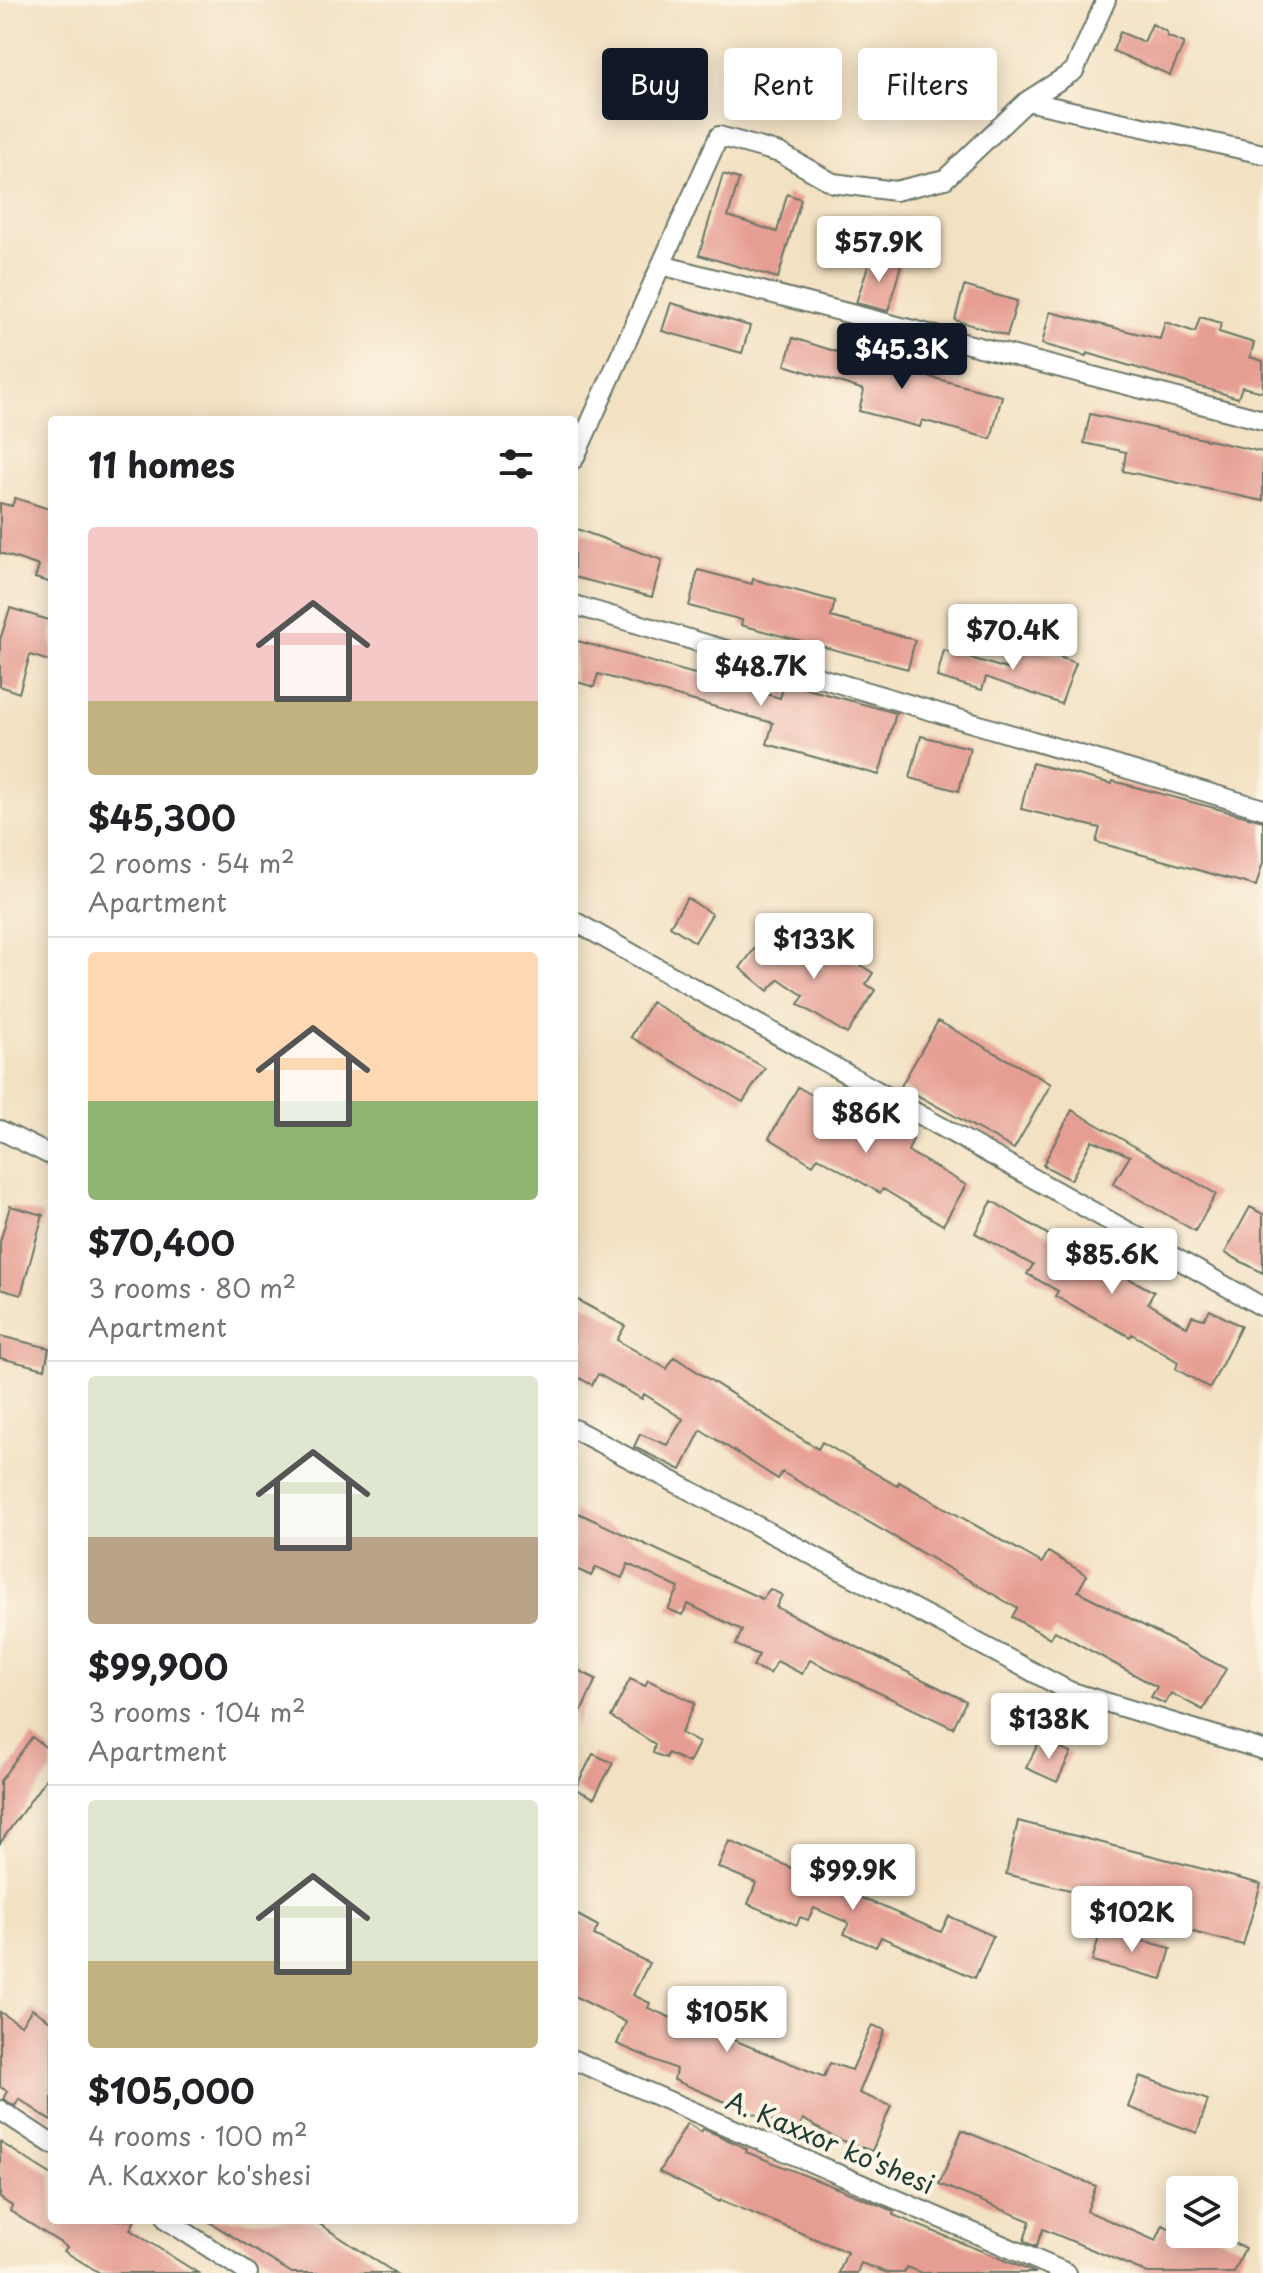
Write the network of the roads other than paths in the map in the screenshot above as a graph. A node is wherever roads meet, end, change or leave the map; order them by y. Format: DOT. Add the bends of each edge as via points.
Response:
graph roads {
  1 [pos="1106,0"];
  2 [pos="1027,101"];
  3 [pos="1263,154"];
  4 [pos="661,265"];
  5 [pos="1263,420"];
  6 [pos="578,450"];
  7 [pos="578,606"];
  8 [pos="1263,809"];
  9 [pos="578,923"];
  10 [pos="0,1130"];
  11 [pos="48,1154"];
  12 [pos="1263,1307"];
  13 [pos="578,1431"];
  14 [pos="1263,1750"];
  15 [pos="578,2062"];
  16 [pos="0,2110"];
  17 [pos="48,2141"];
  18 [pos="173,2224"];
  19 [pos="248,2273"];
  20 [pos="1067,2273"];
  1 -- 2 [label="street" via="1074,71"];
  2 -- 3 [label="street"];
  2 -- 4 [label="street" via="945,179 895,191 833,183 780,153 719,136"];
  4 -- 5 [label="street"];
  4 -- 6 [label="street"];
  7 -- 8 [label="street"];
  9 -- 12 [label="street"];
  10 -- 11 [label="street"];
  13 -- 14 [label="street" via="1069,1691"];
  15 -- 20 [label="street, A. Kaxxor ko'shesi"];
  16 -- 17 [label="street"];
  18 -- 19 [label="street"];
}
